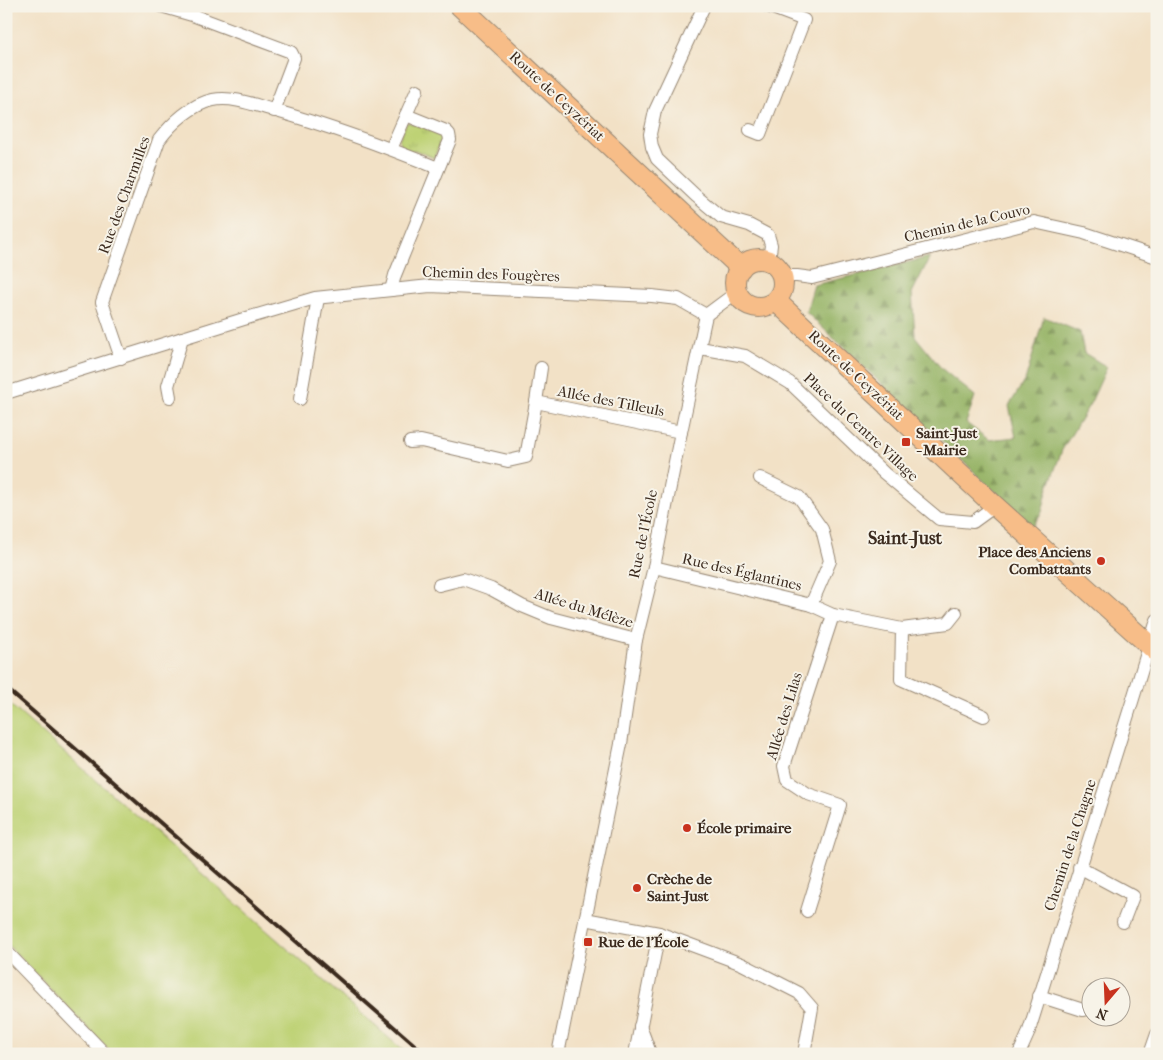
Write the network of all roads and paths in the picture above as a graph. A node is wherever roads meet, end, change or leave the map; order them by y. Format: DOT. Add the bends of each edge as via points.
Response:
graph roads {
  1 [pos="161,6"];
  2 [pos="460,6"];
  3 [pos="704,6"];
  4 [pos="767,6"];
  5 [pos="194,11"];
  6 [pos="417,90"];
  7 [pos="274,110"];
  8 [pos="406,114"];
  9 [pos="750,130"];
  10 [pos="391,149"];
  11 [pos="438,168"];
  12 [pos="1155,252"];
  13 [pos="769,261"];
  14 [pos="740,268"];
  15 [pos="782,276"];
  16 [pos="391,290"];
  17 [pos="737,292"];
  18 [pos="318,298"];
  19 [pos="776,301"];
  20 [pos="706,315"];
  21 [pos="182,338"];
  22 [pos="700,348"];
  23 [pos="121,358"];
  24 [pos="542,368"];
  25 [pos="6,393"];
  26 [pos="170,396"];
  27 [pos="300,399"];
  28 [pos="536,402"];
  29 [pos="680,432"];
  30 [pos="410,442"];
  31 [pos="760,478"];
  32 [pos="995,506"];
  33 [pos="654,567"];
  34 [pos="439,585"];
  35 [pos="811,605"];
  36 [pos="956,613"];
  37 [pos="833,614"];
  38 [pos="1157,620"];
  39 [pos="902,629"];
  40 [pos="636,640"];
  41 [pos="1153,649"];
  42 [pos="984,716"];
  43 [pos="1079,867"];
  44 [pos="807,911"];
  45 [pos="585,919"];
  46 [pos="1123,922"];
  47 [pos="658,933"];
  48 [pos="6,951"];
  49 [pos="1039,996"];
  50 [pos="1080,1009"];
  51 [pos="640,1026"];
  52 [pos="1157,1034"];
  53 [pos="105,1054"];
  54 [pos="558,1054"];
  55 [pos="635,1054"];
  56 [pos="648,1054"];
  57 [pos="804,1054"];
  58 [pos="1019,1054"];
  59 [pos="1150,1054"];
  1 -- 5 [label="street"];
  2 -- 14 [label="main road, Route de Ceyzériat"];
  3 -- 13 [label="street" via="655,111 650,134 652,147 657,159 721,217 749,225 768,235 771,245"];
  4 -- 9 [label="street" via="804,20 760,134"];
  5 -- 7 [label="street" via="291,52 294,58"];
  6 -- 8 [label="street"];
  7 -- 10 [label="street, Rue des Charmilles"];
  7 -- 23 [label="street, Rue des Charmilles" via="234,100 213,99 186,113 159,140 102,302"];
  8 -- 10 [label="street"];
  8 -- 11 [label="street" via="449,134 450,140"];
  10 -- 11 [label="street, Rue des Charmilles"];
  11 -- 16 [label="street"];
  12 -- 15 [label="street, Chemin de la Couvo" via="1034,222 812,278"];
  13 -- 14 [label="main road" via="757,259"];
  13 -- 15 [label="main road"];
  14 -- 17 [label="main road" via="735,279"];
  15 -- 19 [label="main road" via="783,290"];
  16 -- 18 [label="street, Chemin des Fougères"];
  16 -- 20 [label="street, Chemin des Fougères" via="430,286 652,296 678,300"];
  17 -- 19 [label="main road" via="754,307"];
  17 -- 20 [label="street"];
  18 -- 21 [label="street, Chemin des Fougères"];
  18 -- 27 [label="street"];
  19 -- 32 [label="main road, Route de Ceyzériat"];
  20 -- 22 [label="street, Rue de l'École"];
  21 -- 23 [label="street, Chemin des Fougères"];
  21 -- 26 [label="street" via="168,386"];
  22 -- 29 [label="street, Rue de l'École"];
  22 -- 32 [label="street, Place du Centre Village" via="745,356 790,383 884,473 939,519 973,522"];
  23 -- 25 [label="street, Chemin des Fougères"];
  24 -- 28 [label="street, Allée des Tilleuls"];
  28 -- 29 [label="street, Allée des Tilleuls"];
  28 -- 30 [label="street, Allée des Tilleuls" via="526,457 508,461 421,441"];
  29 -- 33 [label="street, Rue de l'École"];
  31 -- 35 [label="street, Rue des Églantines" via="799,497 822,529 830,560"];
  32 -- 41 [label="main road, Route de Ceyzériat"];
  33 -- 35 [label="street, Rue des Églantines"];
  33 -- 40 [label="street, Rue de l'École"];
  34 -- 40 [label="street, Allée du Mélèze" via="463,580 491,589 551,618"];
  35 -- 37 [label="street"];
  36 -- 39 [label="street" via="948,623"];
  37 -- 39 [label="street"];
  37 -- 44 [label="street, Allée des Lilas" via="784,766 787,780 808,794 840,805"];
  38 -- 41 [label="street, Chemin de la Chagne"];
  39 -- 42 [label="street" via="901,679"];
  40 -- 45 [label="street, Rue de l'École" via="622,744"];
  41 -- 43 [label="street, Chemin de la Chagne"];
  43 -- 46 [label="street" via="1133,896"];
  43 -- 49 [label="street, Chemin de la Chagne"];
  45 -- 47 [label="street"];
  45 -- 54 [label="street, Rue de l'École"];
  47 -- 51 [label="street"];
  47 -- 57 [label="street" via="742,964 799,993 812,1008"];
  48 -- 53 [label="street"];
  49 -- 50 [label="street"];
  49 -- 58 [label="street, Chemin de la Chagne"];
  51 -- 55 [label="street"];
  51 -- 56 [label="street" via="650,1050"];
  52 -- 59 [label="street"];
}
